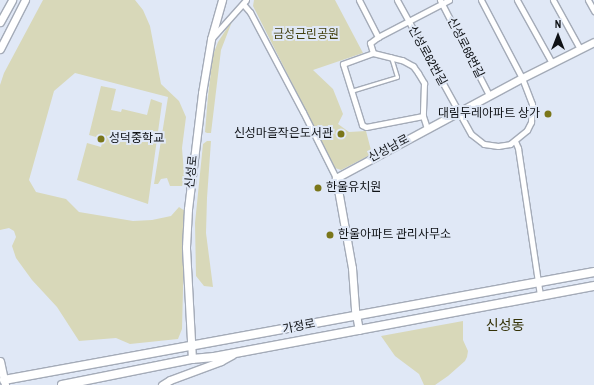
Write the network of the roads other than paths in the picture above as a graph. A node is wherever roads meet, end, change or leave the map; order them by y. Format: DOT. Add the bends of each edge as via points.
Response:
graph roads {
  1 [pos="12,0"];
  2 [pos="26,0"];
  3 [pos="222,0"];
  4 [pos="359,0"];
  5 [pos="397,0"];
  6 [pos="449,0"];
  7 [pos="481,0"];
  8 [pos="516,0"];
  9 [pos="553,0"];
  10 [pos="588,0"];
  11 [pos="244,2"];
  12 [pos="441,2"];
  13 [pos="594,11"];
  14 [pos="408,21"];
  15 [pos="0,22"];
  16 [pos="378,37"];
  17 [pos="211,38"];
  18 [pos="594,42"];
  19 [pos="0,49"];
  20 [pos="580,49"];
  21 [pos="373,54"];
  22 [pos="391,56"];
  23 [pos="552,63"];
  24 [pos="522,78"];
  25 [pos="351,91"];
  26 [pos="489,95"];
  27 [pos="458,112"];
  28 [pos="423,116"];
  29 [pos="427,128"];
  30 [pos="515,140"];
  31 [pos="336,178"];
  32 [pos="594,272"];
  33 [pos="537,283"];
  34 [pos="594,286"];
  35 [pos="540,296"];
  36 [pos="357,316"];
  37 [pos="359,330"];
  38 [pos="192,347"];
  39 [pos="237,352"];
  40 [pos="192,359"];
  41 [pos="0,362"];
  42 [pos="3,382"];
  43 [pos="62,385"];
  44 [pos="162,385"];
  1 -- 15 [label="street"];
  2 -- 19 [label="street"];
  3 -- 17 [label="street, 신성로"];
  4 -- 16 [label="street"];
  5 -- 14 [label="street, 신성로62번길"];
  6 -- 12 [label="street"];
  7 -- 24 [label="street"];
  8 -- 23 [label="street"];
  9 -- 20 [label="street"];
  10 -- 13 [label="street"];
  11 -- 17 [label="street"];
  11 -- 31 [label="street"];
  12 -- 14 [label="street"];
  12 -- 26 [label="street, 신성로68번길"];
  14 -- 16 [label="street"];
  14 -- 27 [label="street, 신성로62번길"];
  16 -- 21 [label="street" via="370,43"];
  17 -- 38 [label="street, 신성로" via="188,210 186,247"];
  18 -- 20 [label="street"];
  20 -- 23 [label="street"];
  21 -- 22 [label="street"];
  21 -- 25 [label="street" via="343,64"];
  22 -- 25 [label="lane" via="397,77"];
  22 -- 28 [label="street" via="413,66 424,83"];
  23 -- 24 [label="street"];
  24 -- 26 [label="street, 신성남로"];
  24 -- 30 [label="street" via="533,114 527,130"];
  25 -- 28 [label="street" via="362,125 366,127"];
  26 -- 27 [label="street, 신성남로"];
  27 -- 29 [label="street, 신성남로"];
  27 -- 30 [label="street" via="471,134 484,144 498,146 510,144"];
  28 -- 29 [label="street"];
  29 -- 31 [label="street, 신성남로"];
  30 -- 33 [label="street"];
  31 -- 36 [label="street" via="352,268"];
  32 -- 33 [label="main road, 가정로"];
  33 -- 35 [label="street"];
  33 -- 36 [label="main road, 가정로"];
  34 -- 35 [label="main road, 가정로"];
  35 -- 37 [label="main road, 가정로"];
  36 -- 37 [label="street"];
  36 -- 38 [label="main road, 가정로"];
  37 -- 39 [label="main road, 가정로"];
  38 -- 40 [label="street, 신성로"];
  38 -- 42 [label="main road, 가정로"];
  39 -- 40 [label="main road, 가정로"];
  39 -- 44 [label="street"];
  40 -- 43 [label="main road, 가정로"];
  41 -- 42 [label="street"];
}
